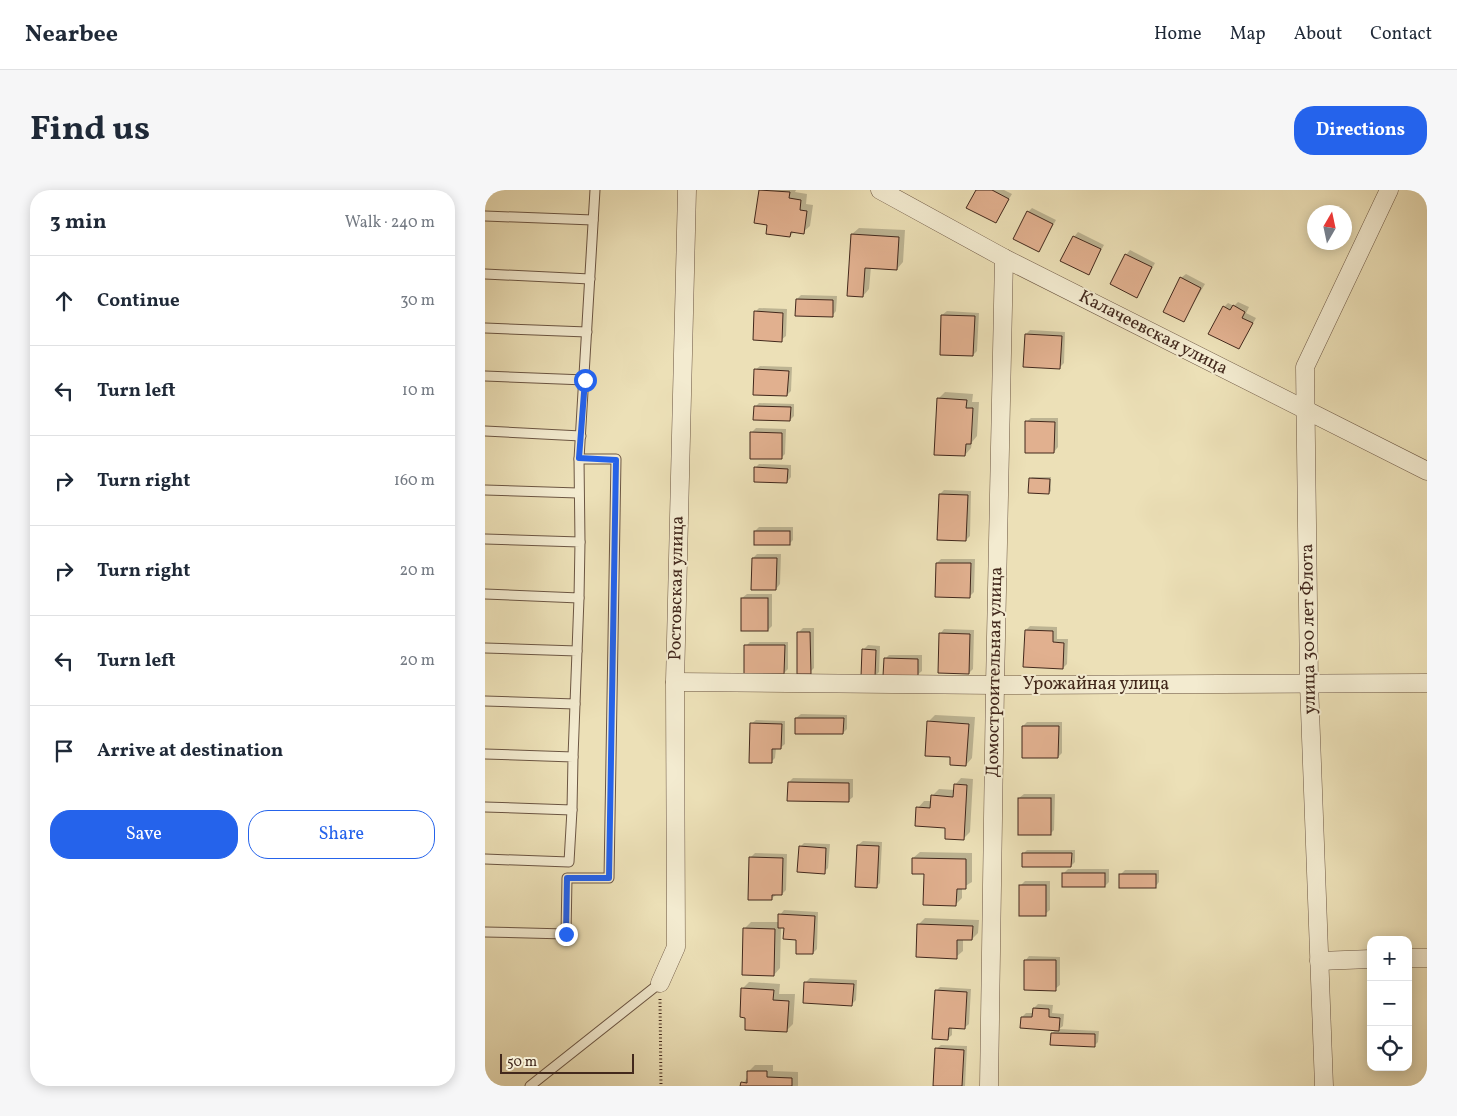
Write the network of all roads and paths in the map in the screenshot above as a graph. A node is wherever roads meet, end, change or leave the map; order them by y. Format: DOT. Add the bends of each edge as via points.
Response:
graph roads {
  1 [pos="595,190"];
  2 [pos="687,190"];
  3 [pos="881,190"];
  4 [pos="1389,190"];
  5 [pos="485,216"];
  6 [pos="593,220"];
  7 [pos="1004,258"];
  8 [pos="485,274"];
  9 [pos="590,279"];
  10 [pos="485,328"];
  11 [pos="587,332"];
  12 [pos="485,376"];
  13 [pos="585,380"];
  14 [pos="1305,409"];
  15 [pos="485,431"];
  16 [pos="581,436"];
  17 [pos="579,458"];
  18 [pos="1427,471"];
  19 [pos="485,490"];
  20 [pos="579,493"];
  21 [pos="485,539"];
  22 [pos="579,542"];
  23 [pos="485,594"];
  24 [pos="579,598"];
  25 [pos="485,648"];
  26 [pos="577,651"];
  27 [pos="675,682"];
  28 [pos="1309,683"];
  29 [pos="1427,683"];
  30 [pos="995,685"];
  31 [pos="485,701"];
  32 [pos="575,704"];
  33 [pos="485,754"];
  34 [pos="573,757"];
  35 [pos="485,807"];
  36 [pos="572,810"];
  37 [pos="485,859"];
  38 [pos="485,932"];
  39 [pos="1412,958"];
  40 [pos="1427,958"];
  41 [pos="1367,960"];
  42 [pos="1319,961"];
  43 [pos="660,983"];
  44 [pos="530,1086"];
  45 [pos="661,1086"];
  46 [pos="989,1086"];
  47 [pos="1324,1086"];
  1 -- 6 [label="lane"];
  2 -- 27 [label="street, Ростовская улица"];
  3 -- 7 [label="street, Калачеевская улица"];
  4 -- 14 [label="street, улица 300 лет Флота" via="1305,367"];
  5 -- 6 [label="lane"];
  6 -- 9 [label="lane"];
  7 -- 14 [label="street, Калачеевская улица"];
  7 -- 30 [label="street, Домостроительная улица"];
  8 -- 9 [label="lane"];
  9 -- 11 [label="lane"];
  10 -- 11 [label="lane"];
  11 -- 13 [label="lane"];
  12 -- 13 [label="lane"];
  13 -- 16 [label="lane"];
  14 -- 18 [label="street, Калачеевская улица"];
  14 -- 28 [label="street, улица 300 лет Флота"];
  15 -- 16 [label="lane"];
  16 -- 17 [label="lane"];
  17 -- 20 [label="lane"];
  17 -- 38 [label="lane" via="616,460 609,878 567,878 566,934"];
  19 -- 20 [label="lane"];
  20 -- 22 [label="lane"];
  21 -- 22 [label="lane"];
  22 -- 24 [label="lane"];
  23 -- 24 [label="lane"];
  24 -- 26 [label="lane"];
  25 -- 26 [label="lane"];
  26 -- 32 [label="lane"];
  27 -- 30 [label="street, Урожайная улица"];
  27 -- 43 [label="street, Ростовская улица" via="676,947"];
  28 -- 29 [label="street, Урожайная улица"];
  28 -- 30 [label="street, Урожайная улица"];
  28 -- 42 [label="street, улица 300 лет Флота"];
  30 -- 46 [label="street, Домостроительная улица"];
  31 -- 32 [label="lane"];
  32 -- 34 [label="lane"];
  33 -- 34 [label="lane"];
  34 -- 36 [label="lane"];
  35 -- 36 [label="lane"];
  36 -- 37 [label="lane" via="569,862"];
  39 -- 40 [label="street"];
  41 -- 42 [label="street"];
  42 -- 47 [label="street, улица 300 лет Флота"];
  43 -- 44 [label="lane"];
  43 -- 45 [label="path"];
}
